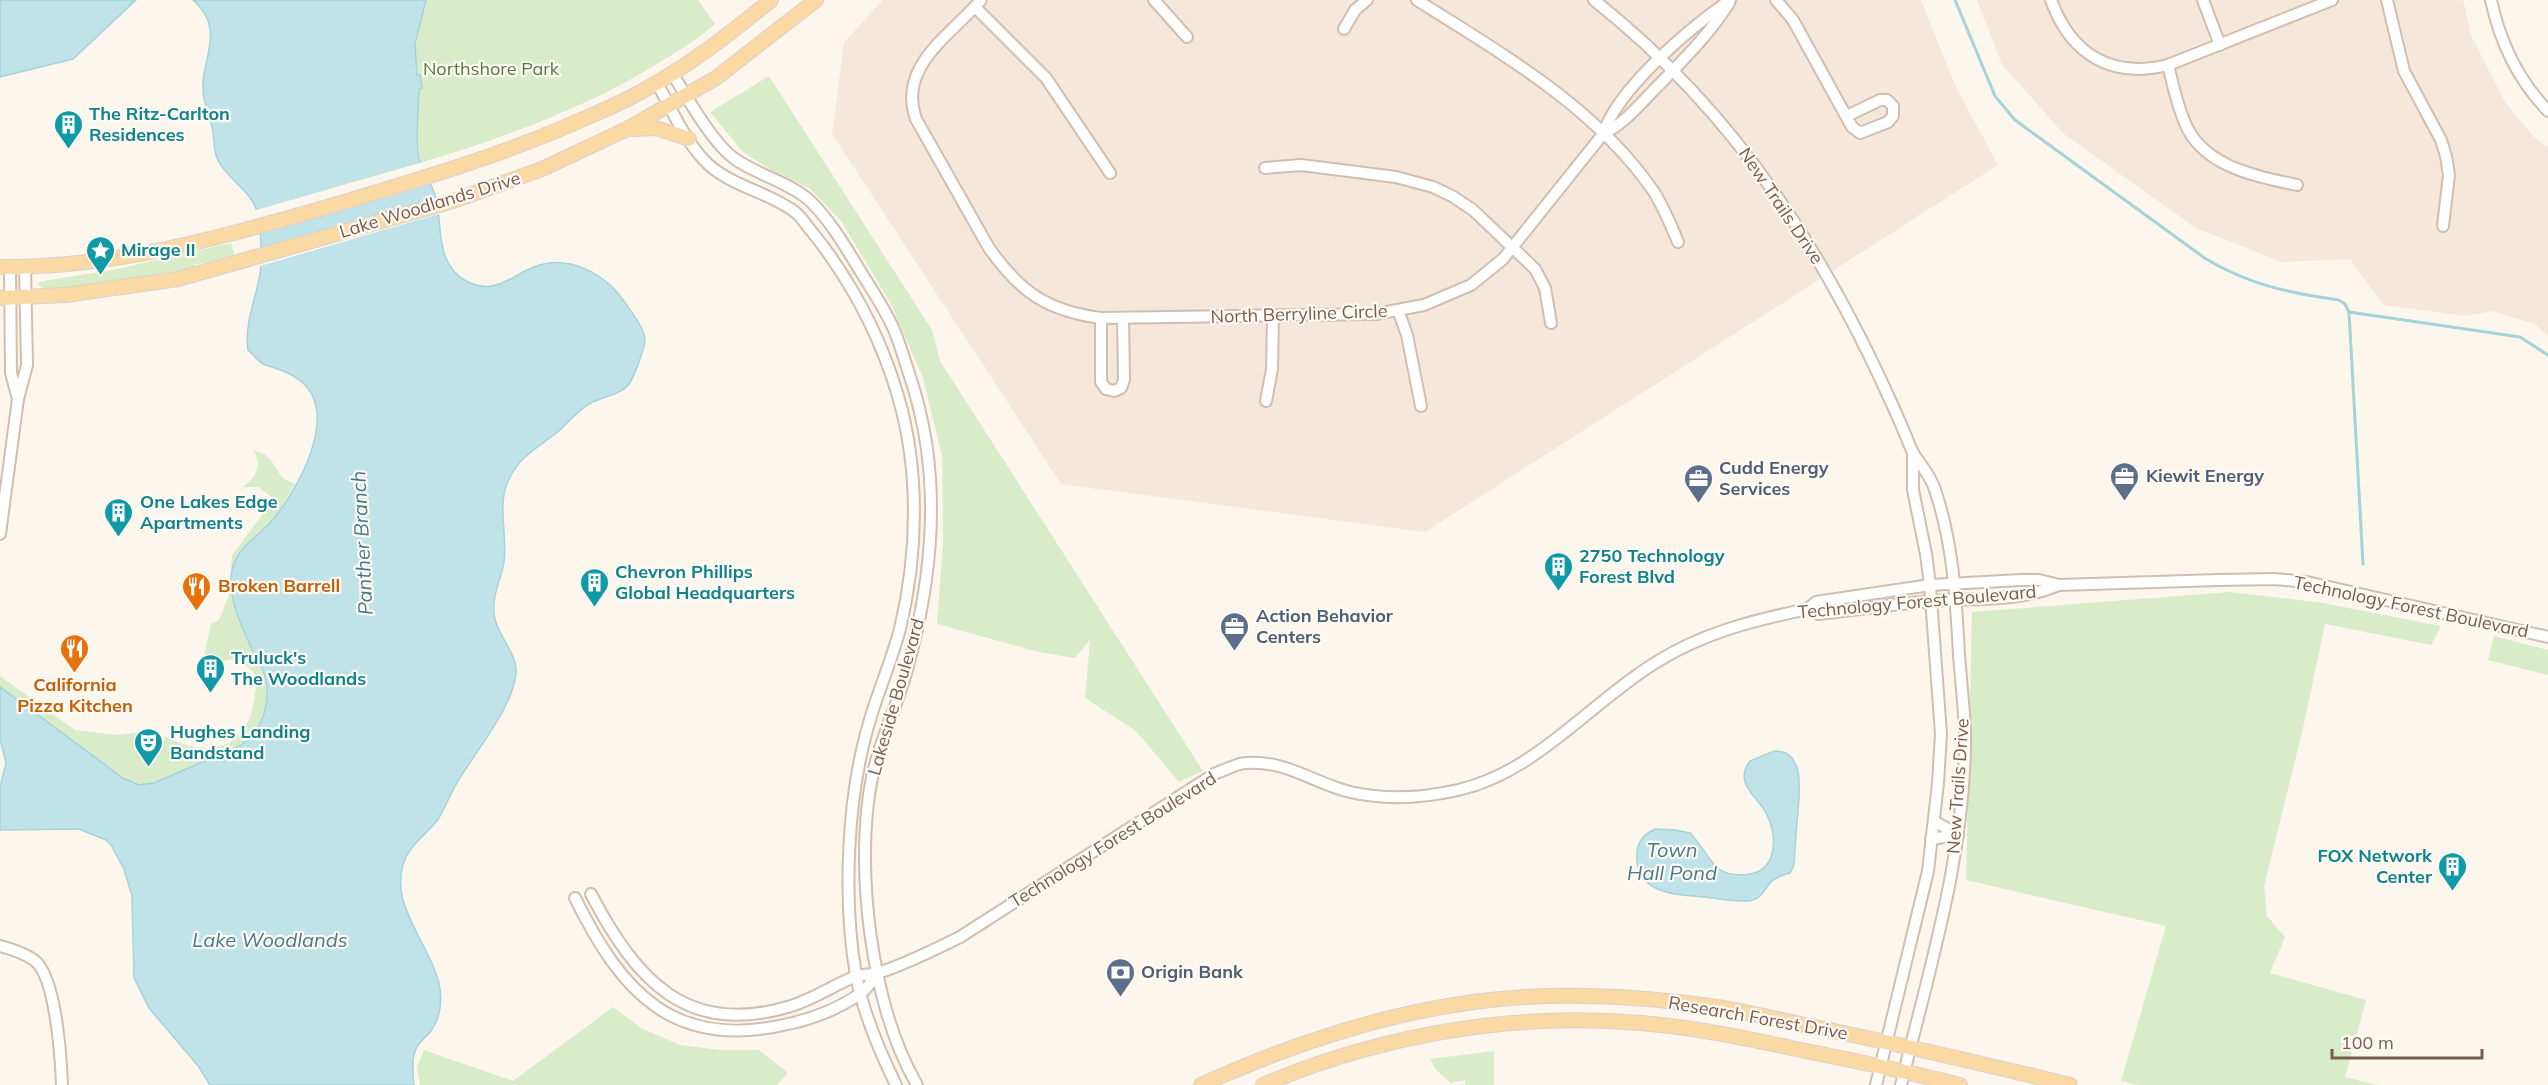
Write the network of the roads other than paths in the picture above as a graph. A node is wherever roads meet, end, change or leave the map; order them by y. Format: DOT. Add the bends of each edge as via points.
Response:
graph roads {
  1 [pos="771,0"];
  2 [pos="816,0"];
  3 [pos="1155,0"];
  4 [pos="1367,0"];
  5 [pos="1417,0"];
  6 [pos="1594,0"];
  7 [pos="1730,0"];
  8 [pos="1776,0"];
  9 [pos="2051,0"];
  10 [pos="2204,0"];
  11 [pos="2332,0"];
  12 [pos="2387,0"];
  13 [pos="2491,0"];
  14 [pos="978,3"];
  15 [pos="1344,28"];
  16 [pos="1187,37"];
  17 [pos="2220,45"];
  18 [pos="1661,57"];
  19 [pos="2168,65"];
  20 [pos="1674,70"];
  21 [pos="672,73"];
  22 [pos="657,83"];
  23 [pos="687,96"];
  24 [pos="670,105"];
  25 [pos="2548,111"];
  26 [pos="1847,116"];
  27 [pos="627,129"];
  28 [pos="1604,134"];
  29 [pos="689,139"];
  30 [pos="1265,168"];
  31 [pos="1110,173"];
  32 [pos="2297,185"];
  33 [pos="2443,226"];
  34 [pos="1678,242"];
  35 [pos="844,244"];
  36 [pos="1514,248"];
  37 [pos="828,252"];
  38 [pos="25,267"];
  39 [pos="5,268"];
  40 [pos="4,298"];
  41 [pos="25,298"];
  42 [pos="1398,310"];
  43 [pos="1273,317"];
  44 [pos="1101,318"];
  45 [pos="1123,318"];
  46 [pos="1551,323"];
  47 [pos="894,330"];
  48 [pos="875,337"];
  49 [pos="18,399"];
  50 [pos="1266,401"];
  51 [pos="1420,406"];
  52 [pos="1913,453"];
  53 [pos="0,534"];
  54 [pos="1955,584"];
  55 [pos="1930,585"];
  56 [pos="2059,585"];
  57 [pos="1956,600"];
  58 [pos="1931,601"];
  59 [pos="1808,609"];
  60 [pos="900,630"];
  61 [pos="916,635"];
  62 [pos="2548,637"];
  63 [pos="1934,821"];
  64 [pos="850,827"];
  65 [pos="865,831"];
  66 [pos="1958,835"];
  67 [pos="1932,839"];
  68 [pos="591,894"];
  69 [pos="575,898"];
  70 [pos="0,946"];
  71 [pos="878,974"];
  72 [pos="856,976"];
  73 [pos="861,993"];
  74 [pos="1887,1042"];
  75 [pos="1910,1046"];
  76 [pos="1881,1066"];
  77 [pos="1903,1078"];
  78 [pos="62,1085"];
  79 [pos="896,1085"];
  80 [pos="917,1085"];
  81 [pos="1202,1085"];
  82 [pos="1263,1085"];
  83 [pos="1876,1085"];
  84 [pos="1960,1085"];
  85 [pos="2070,1085"];
  1 -- 21 [label="main road, Lake Woodlands Drive"];
  2 -- 23 [label="main road, Lake Woodlands Drive" via="757,48"];
  3 -- 16 [label="street"];
  4 -- 15 [label="street"];
  5 -- 28 [label="street" via="1546,84"];
  6 -- 18 [label="street, New Trails Drive"];
  7 -- 18 [label="street, North Berryline Circle"];
  7 -- 20 [label="street, North Berryline Circle"];
  8 -- 26 [label="street" via="1793,20"];
  9 -- 19 [label="street" via="2070,34 2103,62 2130,70"];
  10 -- 17 [label="street"];
  11 -- 17 [label="street"];
  12 -- 33 [label="street" via="2404,71 2446,156 2449,175"];
  13 -- 25 [label="street" via="2515,67"];
  14 -- 31 [label="street" via="1046,78"];
  14 -- 44 [label="street, North Berryline Circle" via="917,69 911,93 916,119 989,248 1017,283 1046,304"];
  17 -- 19 [label="street"];
  18 -- 20 [label="street, New Trails Drive"];
  18 -- 28 [label="street, North Berryline Circle" via="1609,117"];
  19 -- 32 [label="street" via="2185,125 2207,153 2231,166"];
  20 -- 28 [label="street, North Berryline Circle" via="1619,125"];
  20 -- 52 [label="street, New Trails Drive" via="1770,183 1807,241 1877,368"];
  21 -- 22 [label="main road, Lake Woodlands Drive"];
  21 -- 23 [label="street, Lakeside Boulevard"];
  22 -- 24 [label="street, Lakeside Boulevard"];
  22 -- 38 [label="main road, Lake Woodlands Drive" via="530,142 448,172 228,236 124,259"];
  23 -- 24 [label="main road, Lake Woodlands Drive"];
  23 -- 35 [label="street, Lakeside Boulevard" via="719,147 735,160 807,198"];
  24 -- 27 [label="main road, Lake Woodlands Drive"];
  24 -- 29 [label="street, Lakeside Boulevard"];
  27 -- 29 [label="main road" via="656,128"];
  27 -- 41 [label="main road, Lake Woodlands Drive" via="542,170 456,200 237,263 128,288"];
  28 -- 34 [label="street" via="1654,193"];
  28 -- 36 [label="street, North Berryline Circle"];
  29 -- 37 [label="street, Lakeside Boulevard" via="704,160 723,174 796,212"];
  30 -- 36 [label="street" via="1300,165 1396,177 1432,187 1473,210"];
  35 -- 37 [label="street"];
  35 -- 47 [label="street, Lakeside Boulevard"];
  36 -- 42 [label="street, North Berryline Circle" via="1471,285 1424,305"];
  36 -- 46 [label="street" via="1535,269 1545,288"];
  37 -- 48 [label="street, Lakeside Boulevard"];
  38 -- 39 [label="main road, Lake Woodlands Drive"];
  38 -- 41 [label="street"];
  39 -- 40 [label="street"];
  40 -- 41 [label="main road, Lake Woodlands Drive"];
  40 -- 49 [label="street" via="11,373"];
  41 -- 49 [label="street" via="27,365"];
  42 -- 43 [label="street, North Berryline Circle"];
  42 -- 51 [label="street"];
  43 -- 45 [label="street, North Berryline Circle"];
  43 -- 50 [label="street" via="1272,369"];
  44 -- 45 [label="street, North Berryline Circle"];
  44 -- 45 [label="street" via="1101,382 1114,392 1124,380"];
  47 -- 48 [label="street"];
  47 -- 61 [label="street, Lakeside Boulevard" via="924,426 932,482 932,539"];
  48 -- 60 [label="street, Lakeside Boulevard" via="897,394 913,474 914,539"];
  49 -- 53 [label="street"];
  52 -- 54 [label="street, New Trails Drive" via="1934,484"];
  52 -- 55 [label="street, New Trails Drive" via="1913,490"];
  54 -- 55 [label="street, Technology Forest Boulevard"];
  54 -- 56 [label="street, Technology Forest Boulevard" via="2039,580"];
  54 -- 57 [label="street, New Trails Drive"];
  55 -- 58 [label="street, New Trails Drive"];
  55 -- 59 [label="street, Technology Forest Boulevard" via="1816,602"];
  56 -- 57 [label="street, Technology Forest Boulevard" via="2013,597"];
  56 -- 62 [label="street, Technology Forest Boulevard" via="2274,579 2307,582"];
  57 -- 58 [label="street, Technology Forest Boulevard"];
  57 -- 66 [label="street, New Trails Drive" via="1965,734"];
  58 -- 59 [label="street, Technology Forest Boulevard" via="1818,614"];
  58 -- 63 [label="street, New Trails Drive" via="1941,734"];
  59 -- 71 [label="street, Technology Forest Boulevard" via="1732,627 1680,648 1511,768 1460,790 1408,797 1350,792 1279,764 1244,763 1216,773 960,937"];
  60 -- 61 [label="street"];
  60 -- 64 [label="street, Lakeside Boulevard" via="867,730"];
  61 -- 65 [label="street, Lakeside Boulevard" via="872,778"];
  63 -- 66 [label="street"];
  63 -- 67 [label="street, New Trails Drive"];
  64 -- 65 [label="street"];
  64 -- 72 [label="street, Lakeside Boulevard" via="850,913"];
  65 -- 71 [label="street, Lakeside Boulevard" via="867,906"];
  66 -- 67 [label="street"];
  66 -- 75 [label="street, New Trails Drive"];
  67 -- 74 [label="street, New Trails Drive" via="1928,871"];
  68 -- 72 [label="street, Technology Forest Boulevard" via="638,967 672,998 702,1011 732,1015 768,1011 810,999"];
  69 -- 73 [label="street, Technology Forest Boulevard" via="597,940 628,983 665,1013 696,1027 728,1031 776,1027 829,1010"];
  70 -- 78 [label="street" via="35,961 45,974 52,992"];
  71 -- 72 [label="street, Technology Forest Boulevard"];
  71 -- 73 [label="street, Technology Forest Boulevard"];
  71 -- 80 [label="street, Lakeside Boulevard" via="887,1019"];
  72 -- 73 [label="street, Lakeside Boulevard"];
  73 -- 79 [label="street, Lakeside Boulevard"];
  74 -- 75 [label="main road, Research Forest Drive"];
  74 -- 76 [label="street, New Trails Drive"];
  74 -- 81 [label="main road, Research Forest Drive" via="1719,1007 1641,998 1500,999 1366,1024 1278,1052"];
  75 -- 77 [label="street, New Trails Drive"];
  75 -- 85 [label="main road, Research Forest Drive"];
  76 -- 77 [label="main road, Research Forest Drive"];
  76 -- 82 [label="main road, Research Forest Drive" via="1709,1031 1638,1023 1561,1022 1503,1024 1432,1034 1344,1056"];
  76 -- 83 [label="street, New Trails Drive"];
  77 -- 84 [label="main road, Research Forest Drive"];
}
